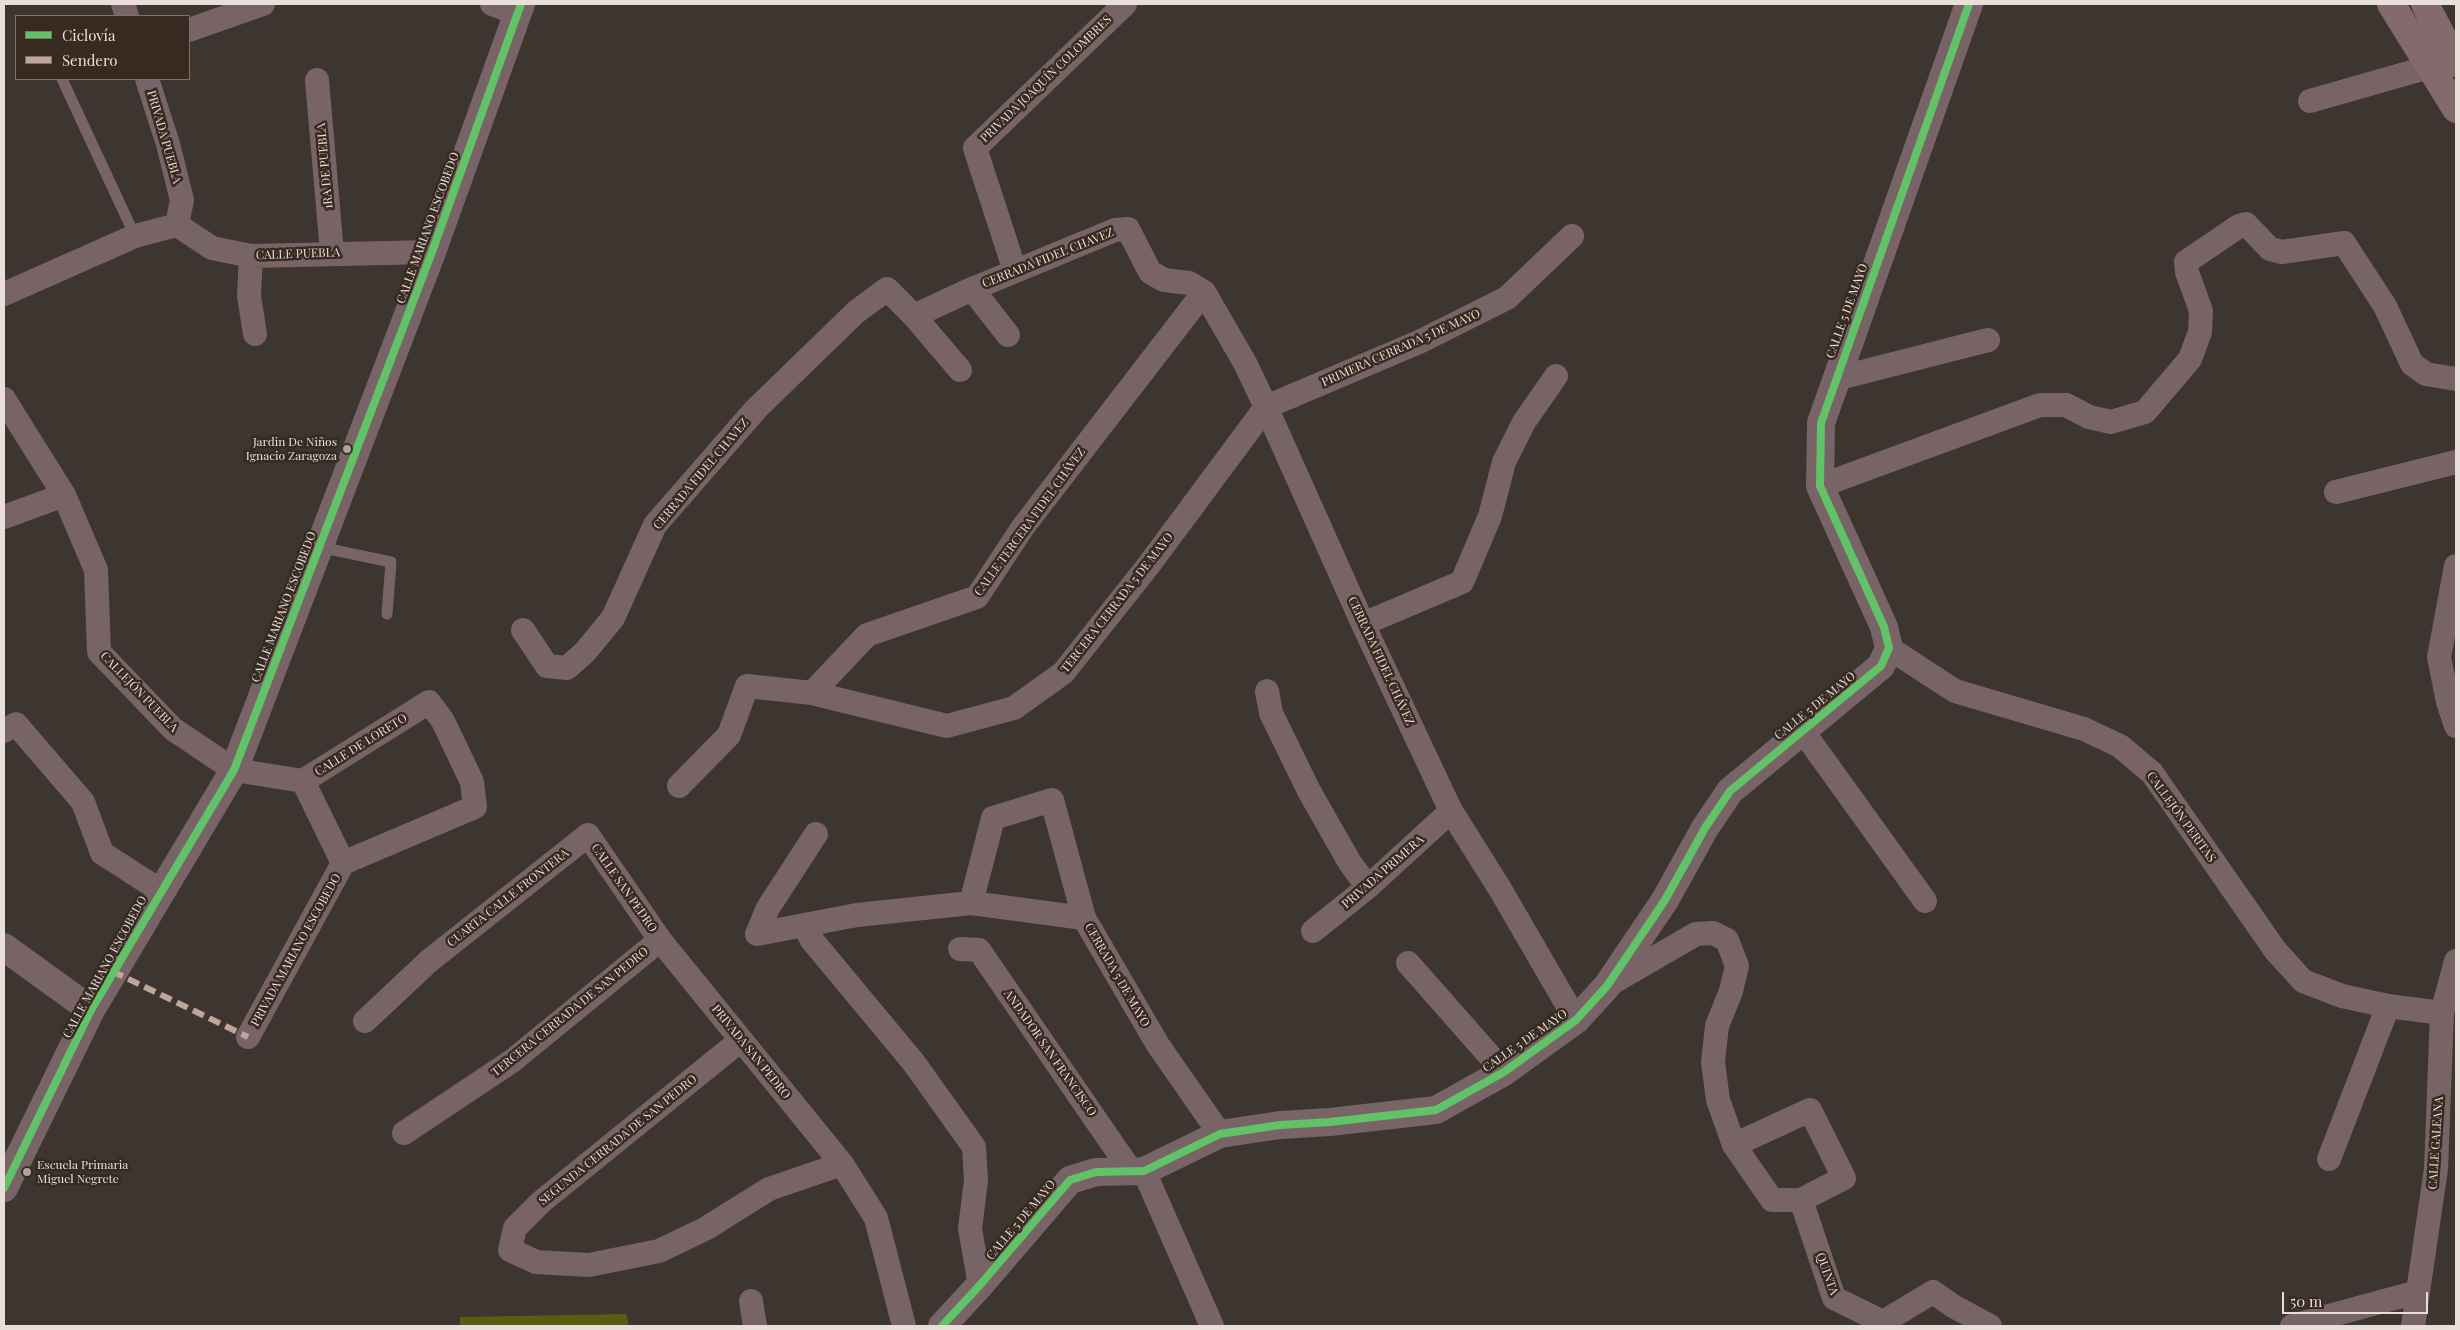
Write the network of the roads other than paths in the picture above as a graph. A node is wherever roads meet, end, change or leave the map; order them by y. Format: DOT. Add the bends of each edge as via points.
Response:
graph roads {
  1 [pos="263,4"];
  2 [pos="492,4"];
  3 [pos="1125,4"];
  4 [pos="1969,4"];
  5 [pos="2391,4"];
  6 [pos="2425,4"];
  7 [pos="519,8"];
  8 [pos="190,30"];
  9 [pos="2456,63"];
  10 [pos="2429,67"];
  11 [pos="62,80"];
  12 [pos="146,80"];
  13 [pos="317,80"];
  14 [pos="2310,101"];
  15 [pos="2456,109"];
  16 [pos="177,226"];
  17 [pos="135,236"];
  18 [pos="1572,236"];
  19 [pos="432,252"];
  20 [pos="332,253"];
  21 [pos="251,256"];
  22 [pos="1015,271"];
  23 [pos="972,289"];
  24 [pos="1204,292"];
  25 [pos="4,294"];
  26 [pos="914,316"];
  27 [pos="255,334"];
  28 [pos="1008,335"];
  29 [pos="1988,340"];
  30 [pos="960,370"];
  31 [pos="1556,376"];
  32 [pos="2456,379"];
  33 [pos="1835,380"];
  34 [pos="4,399"];
  35 [pos="1266,407"];
  36 [pos="2456,462"];
  37 [pos="1820,486"];
  38 [pos="2336,492"];
  39 [pos="64,495"];
  40 [pos="4,517"];
  41 [pos="319,547"];
  42 [pos="2456,566"];
  43 [pos="387,614"];
  44 [pos="1363,624"];
  45 [pos="523,630"];
  46 [pos="1889,648"];
  47 [pos="1267,691"];
  48 [pos="812,693"];
  49 [pos="2456,726"];
  50 [pos="1802,730"];
  51 [pos="4,731"];
  52 [pos="234,770"];
  53 [pos="303,782"];
  54 [pos="679,786"];
  55 [pos="1451,811"];
  56 [pos="816,834"];
  57 [pos="588,835"];
  58 [pos="343,863"];
  59 [pos="1368,887"];
  60 [pos="161,891"];
  61 [pos="1925,901"];
  62 [pos="971,903"];
  63 [pos="1084,918"];
  64 [pos="804,926"];
  65 [pos="1313,931"];
  66 [pos="660,940"];
  67 [pos="4,947"];
  68 [pos="960,949"];
  69 [pos="2456,961"];
  70 [pos="1408,962"];
  71 [pos="1607,986"];
  72 [pos="2388,1006"];
  73 [pos="91,1010"];
  74 [pos="2442,1013"];
  75 [pos="1576,1020"];
  76 [pos="365,1021"];
  77 [pos="248,1037"];
  78 [pos="741,1040"];
  79 [pos="1504,1072"];
  80 [pos="404,1133"];
  81 [pos="1220,1134"];
  82 [pos="1734,1145"];
  83 [pos="2329,1159"];
  84 [pos="842,1164"];
  85 [pos="1138,1171"];
  86 [pos="4,1188"];
  87 [pos="1802,1200"];
  88 [pos="980,1285"];
  89 [pos="2417,1292"];
  90 [pos="751,1301"];
  91 [pos="755,1326"];
  92 [pos="904,1326"];
  93 [pos="942,1326"];
  94 [pos="1212,1326"];
  95 [pos="1990,1326"];
  96 [pos="2292,1326"];
  97 [pos="2413,1326"];
  1 -- 8 [label="street"];
  2 -- 7 [label="street"];
  3 -- 22 [label="street, PRIVADA JOAQUÍN COLOMBRES" via="975,148"];
  4 -- 33 [label="street, CALLE 5 DE MAYO"];
  5 -- 10 [label="main road"];
  6 -- 9 [label="main road"];
  7 -- 19 [label="street, CALLE MARIANO ESCOBEDO"];
  10 -- 14 [label="street"];
  10 -- 15 [label="main road"];
  11 -- 17 [label="lane"];
  12 -- 16 [label="street, PRIVADA PUEBLA" via="168,144 182,200"];
  13 -- 20 [label="street, 1RA DE PUEBLA"];
  16 -- 17 [label="street"];
  16 -- 21 [label="street, CALLE PUEBLA" via="212,248"];
  17 -- 25 [label="street"];
  18 -- 35 [label="street, PRIMERA CERRADA 5 DE MAYO" via="1507,298 1419,342"];
  19 -- 20 [label="street, CALLE PUEBLA"];
  19 -- 41 [label="street, CALLE MARIANO ESCOBEDO"];
  20 -- 21 [label="street, CALLE PUEBLA"];
  21 -- 27 [label="street" via="249,296"];
  22 -- 23 [label="street, CERRADA FIDEL CHAVEZ"];
  22 -- 24 [label="street, CERRADA FIDEL CHAVEZ" via="1115,230 1128,229 1150,272 1164,280 1189,283"];
  23 -- 26 [label="street, CERRADA FIDEL CHAVEZ"];
  23 -- 28 [label="street"];
  24 -- 35 [label="street, CERRADA FIDEL CHÁVEZ"];
  24 -- 48 [label="street, CALLE TERCERA FIDEL CHÁVEZ" via="1023,527 977,597 867,635"];
  26 -- 30 [label="street, CERRADA FIDEL CHAVEZ"];
  26 -- 45 [label="street, CERRADA FIDEL CHAVEZ" via="887,289 856,312 756,409 655,525 613,618 585,652 566,668 547,666"];
  29 -- 33 [label="street"];
  31 -- 44 [label="street" via="1524,422 1504,462 1490,516 1462,582"];
  32 -- 37 [label="street" via="2426,374 2412,364 2385,306 2344,243 2282,252 2270,249 2246,224 2186,262 2201,311 2200,332 2190,359 2145,412 2111,422 2089,417 2066,405 2040,405"];
  33 -- 37 [label="street, CALLE 5 DE MAYO" via="1821,423"];
  34 -- 39 [label="street, CALLEJÓN PUEBLA"];
  35 -- 44 [label="street, CERRADA FIDEL CHÁVEZ"];
  35 -- 48 [label="street, TERCERA CERRADA 5 DE MAYO" via="1148,566 1063,673 1014,708 947,726"];
  36 -- 38 [label="street"];
  37 -- 46 [label="street, CALLE 5 DE MAYO" via="1884,627"];
  39 -- 40 [label="street"];
  39 -- 52 [label="street, CALLEJÓN PUEBLA" via="96,570 99,652 173,729"];
  41 -- 43 [label="lane" via="391,562"];
  41 -- 52 [label="street, CALLE MARIANO ESCOBEDO"];
  42 -- 49 [label="street" via="2439,657"];
  44 -- 55 [label="street, CERRADA FIDEL CHÁVEZ"];
  46 -- 50 [label="street, CALLE 5 DE MAYO" via="1881,666"];
  46 -- 72 [label="street, CALLEJÓN PERITAS" via="1955,691 2084,728 2120,746 2152,773 2275,950 2303,981 2342,996"];
  47 -- 59 [label="street" via="1271,713 1309,791 1350,863"];
  48 -- 54 [label="street, TERCERA CERRADA 5 DE MAYO" via="747,686 729,735"];
  50 -- 61 [label="street"];
  50 -- 71 [label="street, CALLE 5 DE MAYO" via="1730,791 1705,828 1666,900"];
  51 -- 60 [label="street" via="16,724 83,802 102,853"];
  52 -- 53 [label="street, CALLE DE LORETO"];
  52 -- 60 [label="street, CALLE MARIANO ESCOBEDO"];
  53 -- 58 [label="street"];
  53 -- 58 [label="street, CALLE DE LORETO" via="429,702 443,721 472,782 475,807"];
  55 -- 59 [label="street, PRIVADA PRIMERA"];
  55 -- 75 [label="street, CERRADA FIDEL CHÁVEZ" via="1500,888"];
  56 -- 64 [label="street" via="768,908 758,934"];
  57 -- 66 [label="street, CALLE SAN PEDRO"];
  57 -- 76 [label="street, CUARTA CALLE FRONTERA" via="429,961"];
  58 -- 77 [label="street, PRIVADA MARIANO ESCOBEDO"];
  59 -- 65 [label="street, PRIVADA PRIMERA"];
  60 -- 73 [label="street, CALLE MARIANO ESCOBEDO"];
  62 -- 63 [label="street"];
  62 -- 63 [label="street, CERRADA 5 DE MAYO" via="993,818 1052,800"];
  62 -- 64 [label="street" via="856,915"];
  63 -- 81 [label="street, CERRADA 5 DE MAYO" via="1158,1045"];
  64 -- 88 [label="street, CALLE 5 DE MAYO" via="811,939 914,1063 974,1147 976,1180 970,1229"];
  66 -- 78 [label="street, PRIVADA SAN PEDRO"];
  66 -- 80 [label="street, TERCERA CERRADA DE SAN PEDRO" via="512,1061"];
  67 -- 73 [label="street"];
  68 -- 85 [label="street, ANDADOR SAN FRANCISCO" via="979,950"];
  69 -- 74 [label="street, CALLE GALEANA"];
  70 -- 79 [label="street"];
  71 -- 75 [label="street, CALLE 5 DE MAYO"];
  71 -- 82 [label="street" via="1696,934 1713,933 1727,940 1737,966 1717,1026 1713,1062 1718,1100"];
  72 -- 74 [label="street, CALLEJÓN PERITAS"];
  72 -- 83 [label="street"];
  73 -- 86 [label="street, CALLE MARIANO ESCOBEDO"];
  74 -- 89 [label="street, CALLE GALEANA" via="2436,1169"];
  75 -- 79 [label="street, CALLE 5 DE MAYO"];
  78 -- 84 [label="street, PRIVADA SAN PEDRO"];
  78 -- 84 [label="street, SEGUNDA CERRADA DE SAN PEDRO" via="541,1202 515,1228 510,1250 536,1262 589,1265 659,1251 705,1229 769,1189"];
  79 -- 81 [label="street, CALLE 5 DE MAYO" via="1436,1110"];
  81 -- 85 [label="street, CALLE 5 DE MAYO"];
  82 -- 87 [label="street" via="1772,1200"];
  82 -- 87 [label="street" via="1810,1110 1844,1178"];
  84 -- 92 [label="street, PRIVADA SAN PEDRO" via="876,1218"];
  85 -- 88 [label="street, CALLE 5 DE MAYO" via="1096,1172 1070,1180"];
  85 -- 94 [label="street"];
  87 -- 95 [label="street, QUINTA" via="1834,1298 1883,1322 1933,1292"];
  88 -- 93 [label="street, CALLE 5 DE MAYO"];
  89 -- 96 [label="street"];
  89 -- 97 [label="street, CALLE GALEANA"];
  90 -- 91 [label="street"];
}
